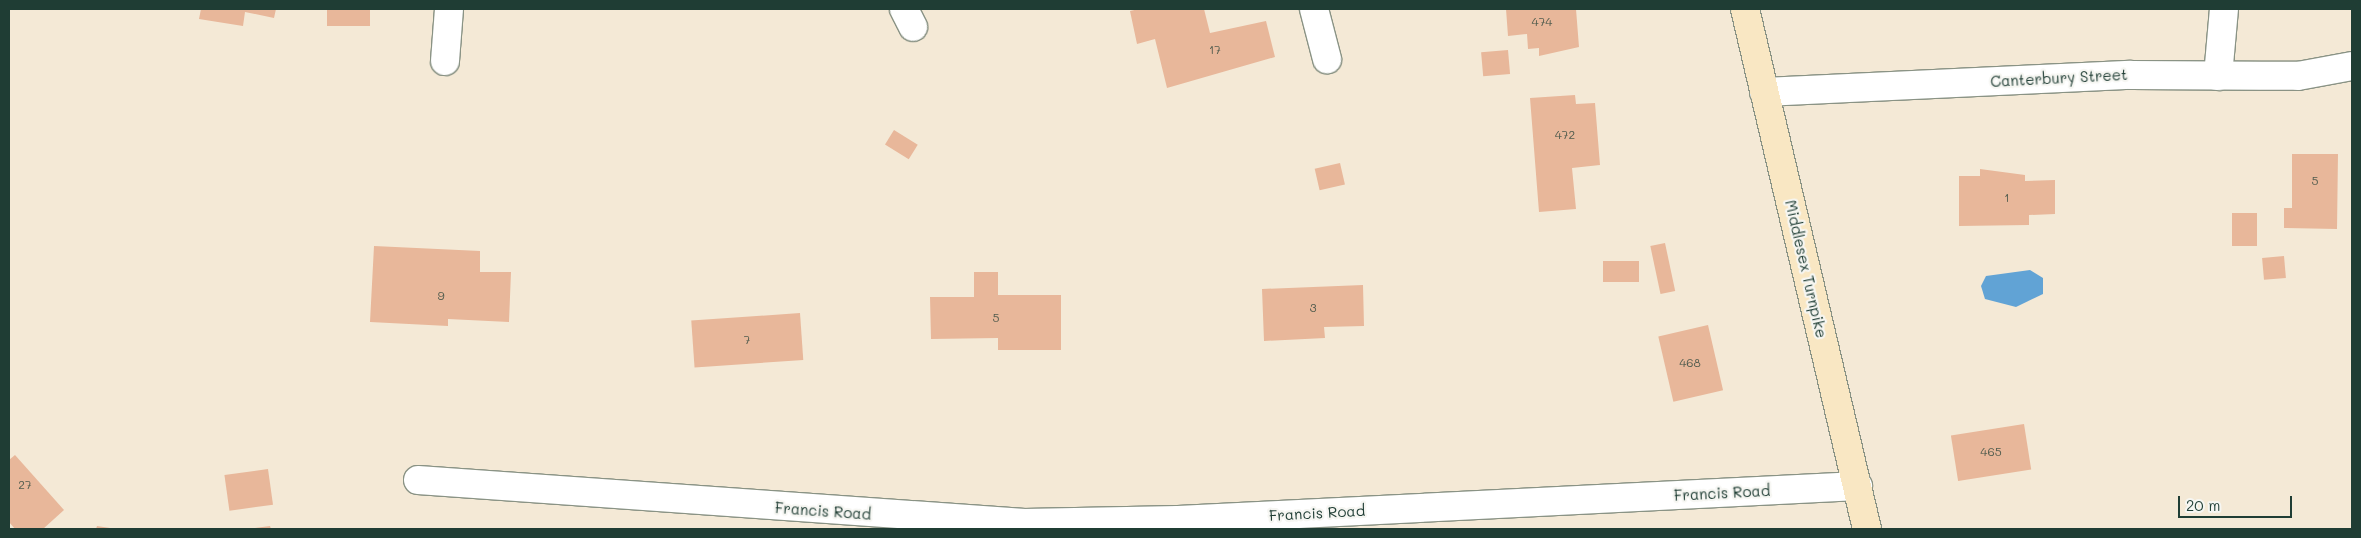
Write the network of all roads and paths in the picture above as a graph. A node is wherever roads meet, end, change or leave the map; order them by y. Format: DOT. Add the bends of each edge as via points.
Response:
graph roads {
  1 [pos="450,9"];
  2 [pos="1314,9"];
  3 [pos="1745,9"];
  4 [pos="2224,9"];
  5 [pos="1327,59"];
  6 [pos="445,61"];
  7 [pos="2352,66"];
  8 [pos="2218,76"];
  9 [pos="1764,92"];
  10 [pos="418,480"];
  11 [pos="1858,486"];
  12 [pos="1178,525"];
  13 [pos="1867,529"];
  1 -- 6 [label="street"];
  2 -- 5 [label="street"];
  3 -- 9 [label="main road, Middlesex Turnpike"];
  4 -- 8 [label="street"];
  7 -- 8 [label="street, Canterbury Street" via="2298,76"];
  8 -- 9 [label="street, Canterbury Street" via="2131,75"];
  9 -- 11 [label="main road, Middlesex Turnpike"];
  10 -- 12 [label="street, Francis Road" via="950,521"];
  11 -- 12 [label="street, Francis Road"];
  11 -- 13 [label="main road, Middlesex Turnpike"];
}
